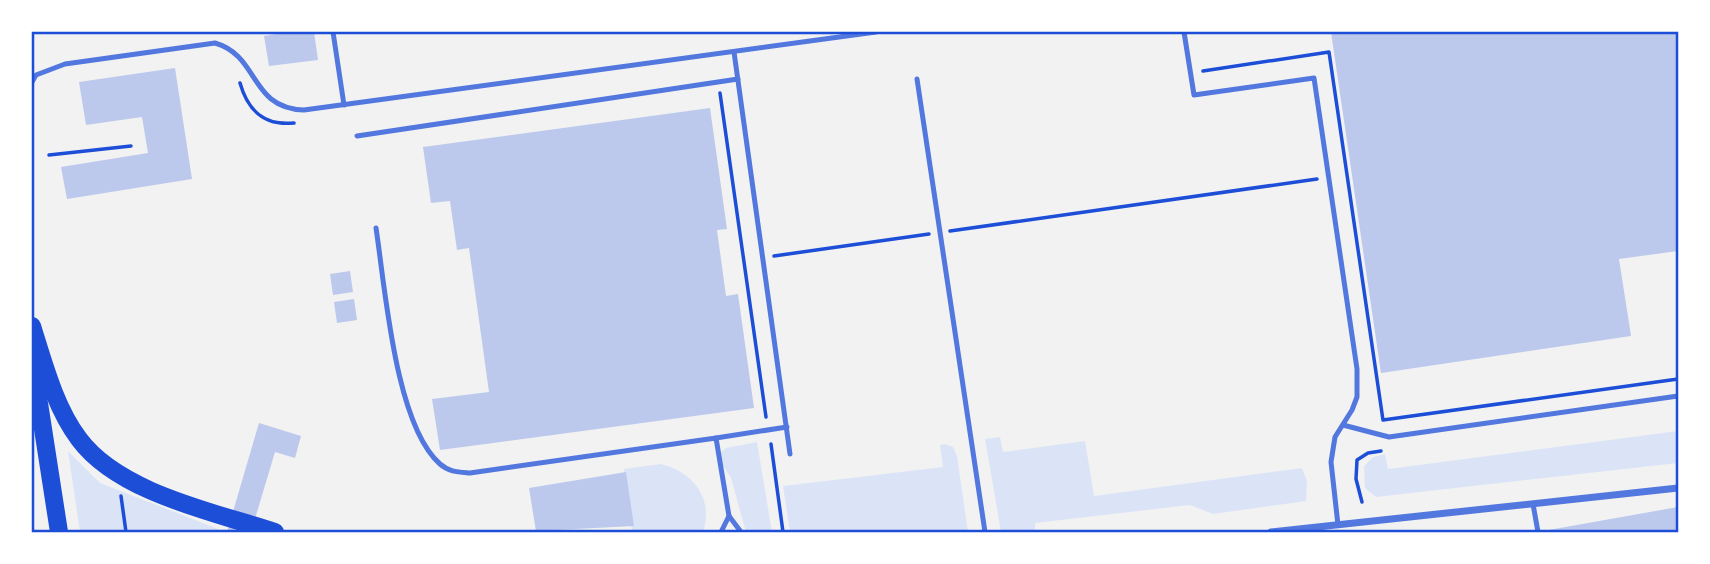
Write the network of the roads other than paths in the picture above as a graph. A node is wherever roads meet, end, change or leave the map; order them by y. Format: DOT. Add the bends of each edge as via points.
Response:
graph roads {
  1 [pos="334,32"];
  2 [pos="876,32"];
  3 [pos="1184,32"];
  4 [pos="734,52"];
  5 [pos="738,79"];
  6 [pos="917,79"];
  7 [pos="32,82"];
  8 [pos="344,105"];
  9 [pos="357,136"];
  10 [pos="376,228"];
  11 [pos="32,326"];
  12 [pos="32,358"];
  13 [pos="1678,396"];
  14 [pos="1343,425"];
  15 [pos="787,427"];
  16 [pos="716,438"];
  17 [pos="790,454"];
  18 [pos="1678,488"];
  19 [pos="1533,504"];
  20 [pos="729,516"];
  21 [pos="1338,525"];
  22 [pos="59,533"];
  23 [pos="275,533"];
  24 [pos="721,533"];
  25 [pos="741,533"];
  26 [pos="985,533"];
  27 [pos="1271,533"];
  28 [pos="1538,533"];
  1 -- 8 [label="lane"];
  2 -- 4 [label="lane"];
  3 -- 14 [label="lane" via="1194,95 1314,78 1357,369 1357,397"];
  4 -- 5 [label="lane"];
  4 -- 8 [label="lane"];
  5 -- 9 [label="lane"];
  5 -- 15 [label="lane"];
  6 -- 26 [label="lane"];
  7 -- 8 [label="lane" via="36,75 65,64 215,43 237,54 267,98 278,106 304,110"];
  10 -- 16 [label="lane" via="402,397 441,465 470,473"];
  11 -- 23 [label="main road" via="56,398 79,439 97,459 150,489"];
  12 -- 22 [label="main road"];
  13 -- 14 [label="lane" via="1389,437"];
  14 -- 21 [label="lane" via="1335,437 1331,462"];
  15 -- 16 [label="lane"];
  15 -- 17 [label="lane"];
  16 -- 20 [label="lane"];
  18 -- 19 [label="street"];
  19 -- 21 [label="street"];
  19 -- 28 [label="lane"];
  20 -- 24 [label="lane"];
  20 -- 25 [label="lane"];
  21 -- 27 [label="street"];
}
